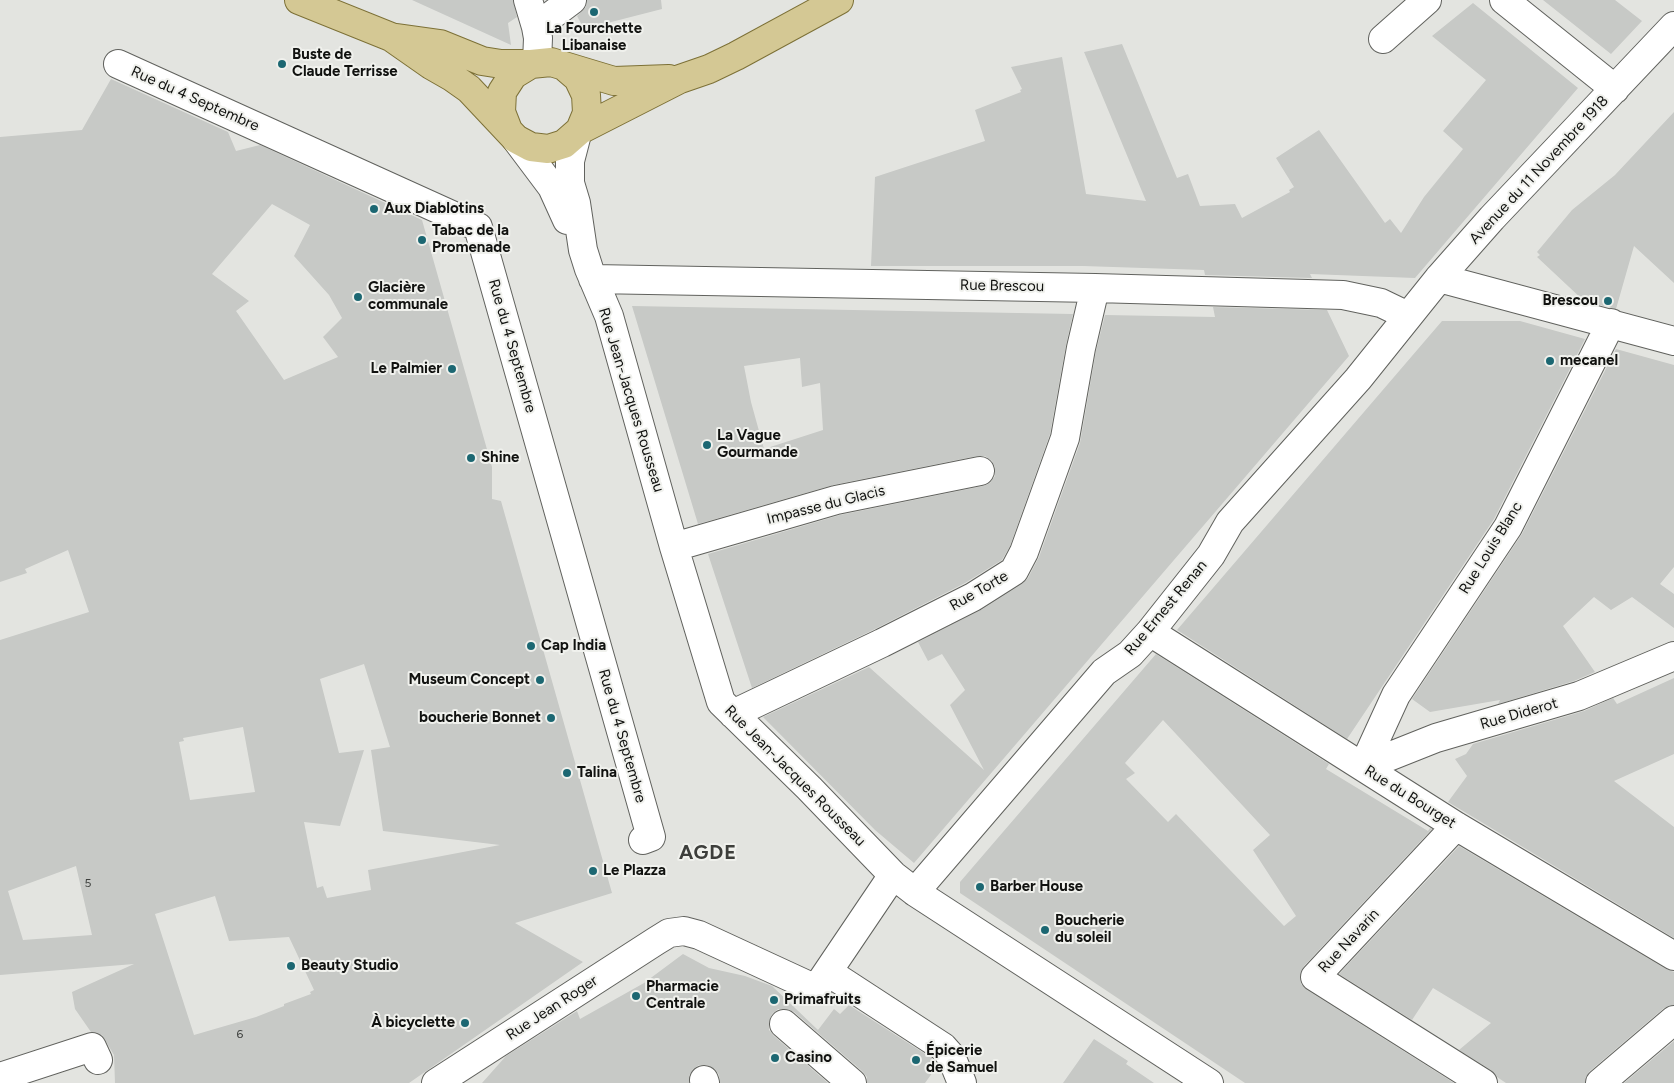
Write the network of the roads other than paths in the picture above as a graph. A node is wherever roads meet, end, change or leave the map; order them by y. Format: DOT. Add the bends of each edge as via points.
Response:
graph roads {
  1 [pos="299,0"];
  2 [pos="528,0"];
  3 [pos="572,0"];
  4 [pos="840,0"];
  5 [pos="1427,0"];
  6 [pos="1504,0"];
  7 [pos="1674,26"];
  8 [pos="536,27"];
  9 [pos="391,37"];
  10 [pos="1383,39"];
  11 [pos="118,64"];
  12 [pos="544,64"];
  13 [pos="680,79"];
  14 [pos="1614,89"];
  15 [pos="579,132"];
  16 [pos="512,135"];
  17 [pos="583,250"];
  18 [pos="1439,278"];
  19 [pos="593,279"];
  20 [pos="1095,288"];
  21 [pos="1408,316"];
  22 [pos="1611,323"];
  23 [pos="1674,342"];
  24 [pos="980,471"];
  25 [pos="674,547"];
  26 [pos="1150,632"];
  27 [pos="1674,656"];
  28 [pos="733,714"];
  29 [pos="1362,767"];
  30 [pos="1456,826"];
  31 [pos="643,840"];
  32 [pos="893,875"];
  33 [pos="915,892"];
  34 [pos="1674,956"];
  35 [pos="822,980"];
  36 [pos="1674,1020"];
  37 [pos="784,1024"];
  38 [pos="98,1060"];
  39 [pos="0,1077"];
  40 [pos="436,1083"];
  41 [pos="852,1083"];
  42 [pos="962,1083"];
  43 [pos="1209,1083"];
  44 [pos="1483,1083"];
  45 [pos="1600,1083"];
  1 -- 9 [label="main road"];
  2 -- 8 [label="street"];
  3 -- 8 [label="street"];
  4 -- 13 [label="main road" via="736,56"];
  5 -- 10 [label="street"];
  6 -- 14 [label="street"];
  7 -- 14 [label="street, Avenue du 11 Novembre 1918"];
  8 -- 12 [label="street"];
  9 -- 12 [label="main road" via="440,44 482,61"];
  9 -- 16 [label="main road" via="469,89"];
  11 -- 31 [label="street, Rue du 4 Septembre" via="478,227 651,837"];
  12 -- 13 [label="main road" via="614,82"];
  12 -- 15 [label="main road" via="578,78 586,95 587,113"];
  12 -- 16 [label="main road" via="513,75 502,92 501,112"];
  13 -- 15 [label="main road"];
  14 -- 18 [label="street, Avenue du 11 Novembre 1918"];
  15 -- 16 [label="main road" via="564,144 548,149 531,148"];
  15 -- 17 [label="street, Rue Jean-Jacques Rousseau" via="570,161 570,183"];
  16 -- 17 [label="street, Rue Jean-Jacques Rousseau" via="552,187"];
  17 -- 19 [label="street, Rue Jean-Jacques Rousseau"];
  18 -- 21 [label="street, Avenue du 11 Novembre 1918"];
  18 -- 22 [label="street"];
  19 -- 20 [label="street, Rue Brescou"];
  19 -- 25 [label="street, Rue Jean-Jacques Rousseau" via="608,316"];
  20 -- 21 [label="street, Rue Brescou" via="1343,295 1381,302"];
  20 -- 28 [label="street, Rue Torte" via="1065,438 1024,552 1014,571 972,597 890,639"];
  21 -- 26 [label="street, Rue Ernest Renan" via="1358,379 1230,522 1211,555"];
  22 -- 23 [label="street"];
  22 -- 29 [label="street, Rue Louis Blanc" via="1508,527 1396,695"];
  24 -- 25 [label="street, Impasse du Glacis" via="836,500"];
  25 -- 28 [label="street, Rue Jean-Jacques Rousseau" via="721,702"];
  26 -- 29 [label="street, Rue du Bourget"];
  26 -- 33 [label="street, Rue Ernest Renan" via="1130,654 1104,672"];
  27 -- 29 [label="street, Rue Diderot" via="1578,696 1436,738"];
  28 -- 32 [label="street, Rue Jean-Jacques Rousseau"];
  29 -- 30 [label="street, Rue du Bourget"];
  30 -- 34 [label="street, Rue du Bourget"];
  30 -- 44 [label="street, Rue Navarin" via="1315,977"];
  32 -- 33 [label="street, Rue Jean-Jacques Rousseau"];
  32 -- 35 [label="street"];
  33 -- 43 [label="street, Rue Jean-Jacques Rousseau"];
  35 -- 40 [label="street, Rue Jean Roger" via="700,935 669,934"];
  35 -- 42 [label="street" via="943,1047 951,1056"];
  36 -- 45 [label="street"];
  37 -- 41 [label="street"];
  38 -- 39 [label="street" via="92,1047"];
}
